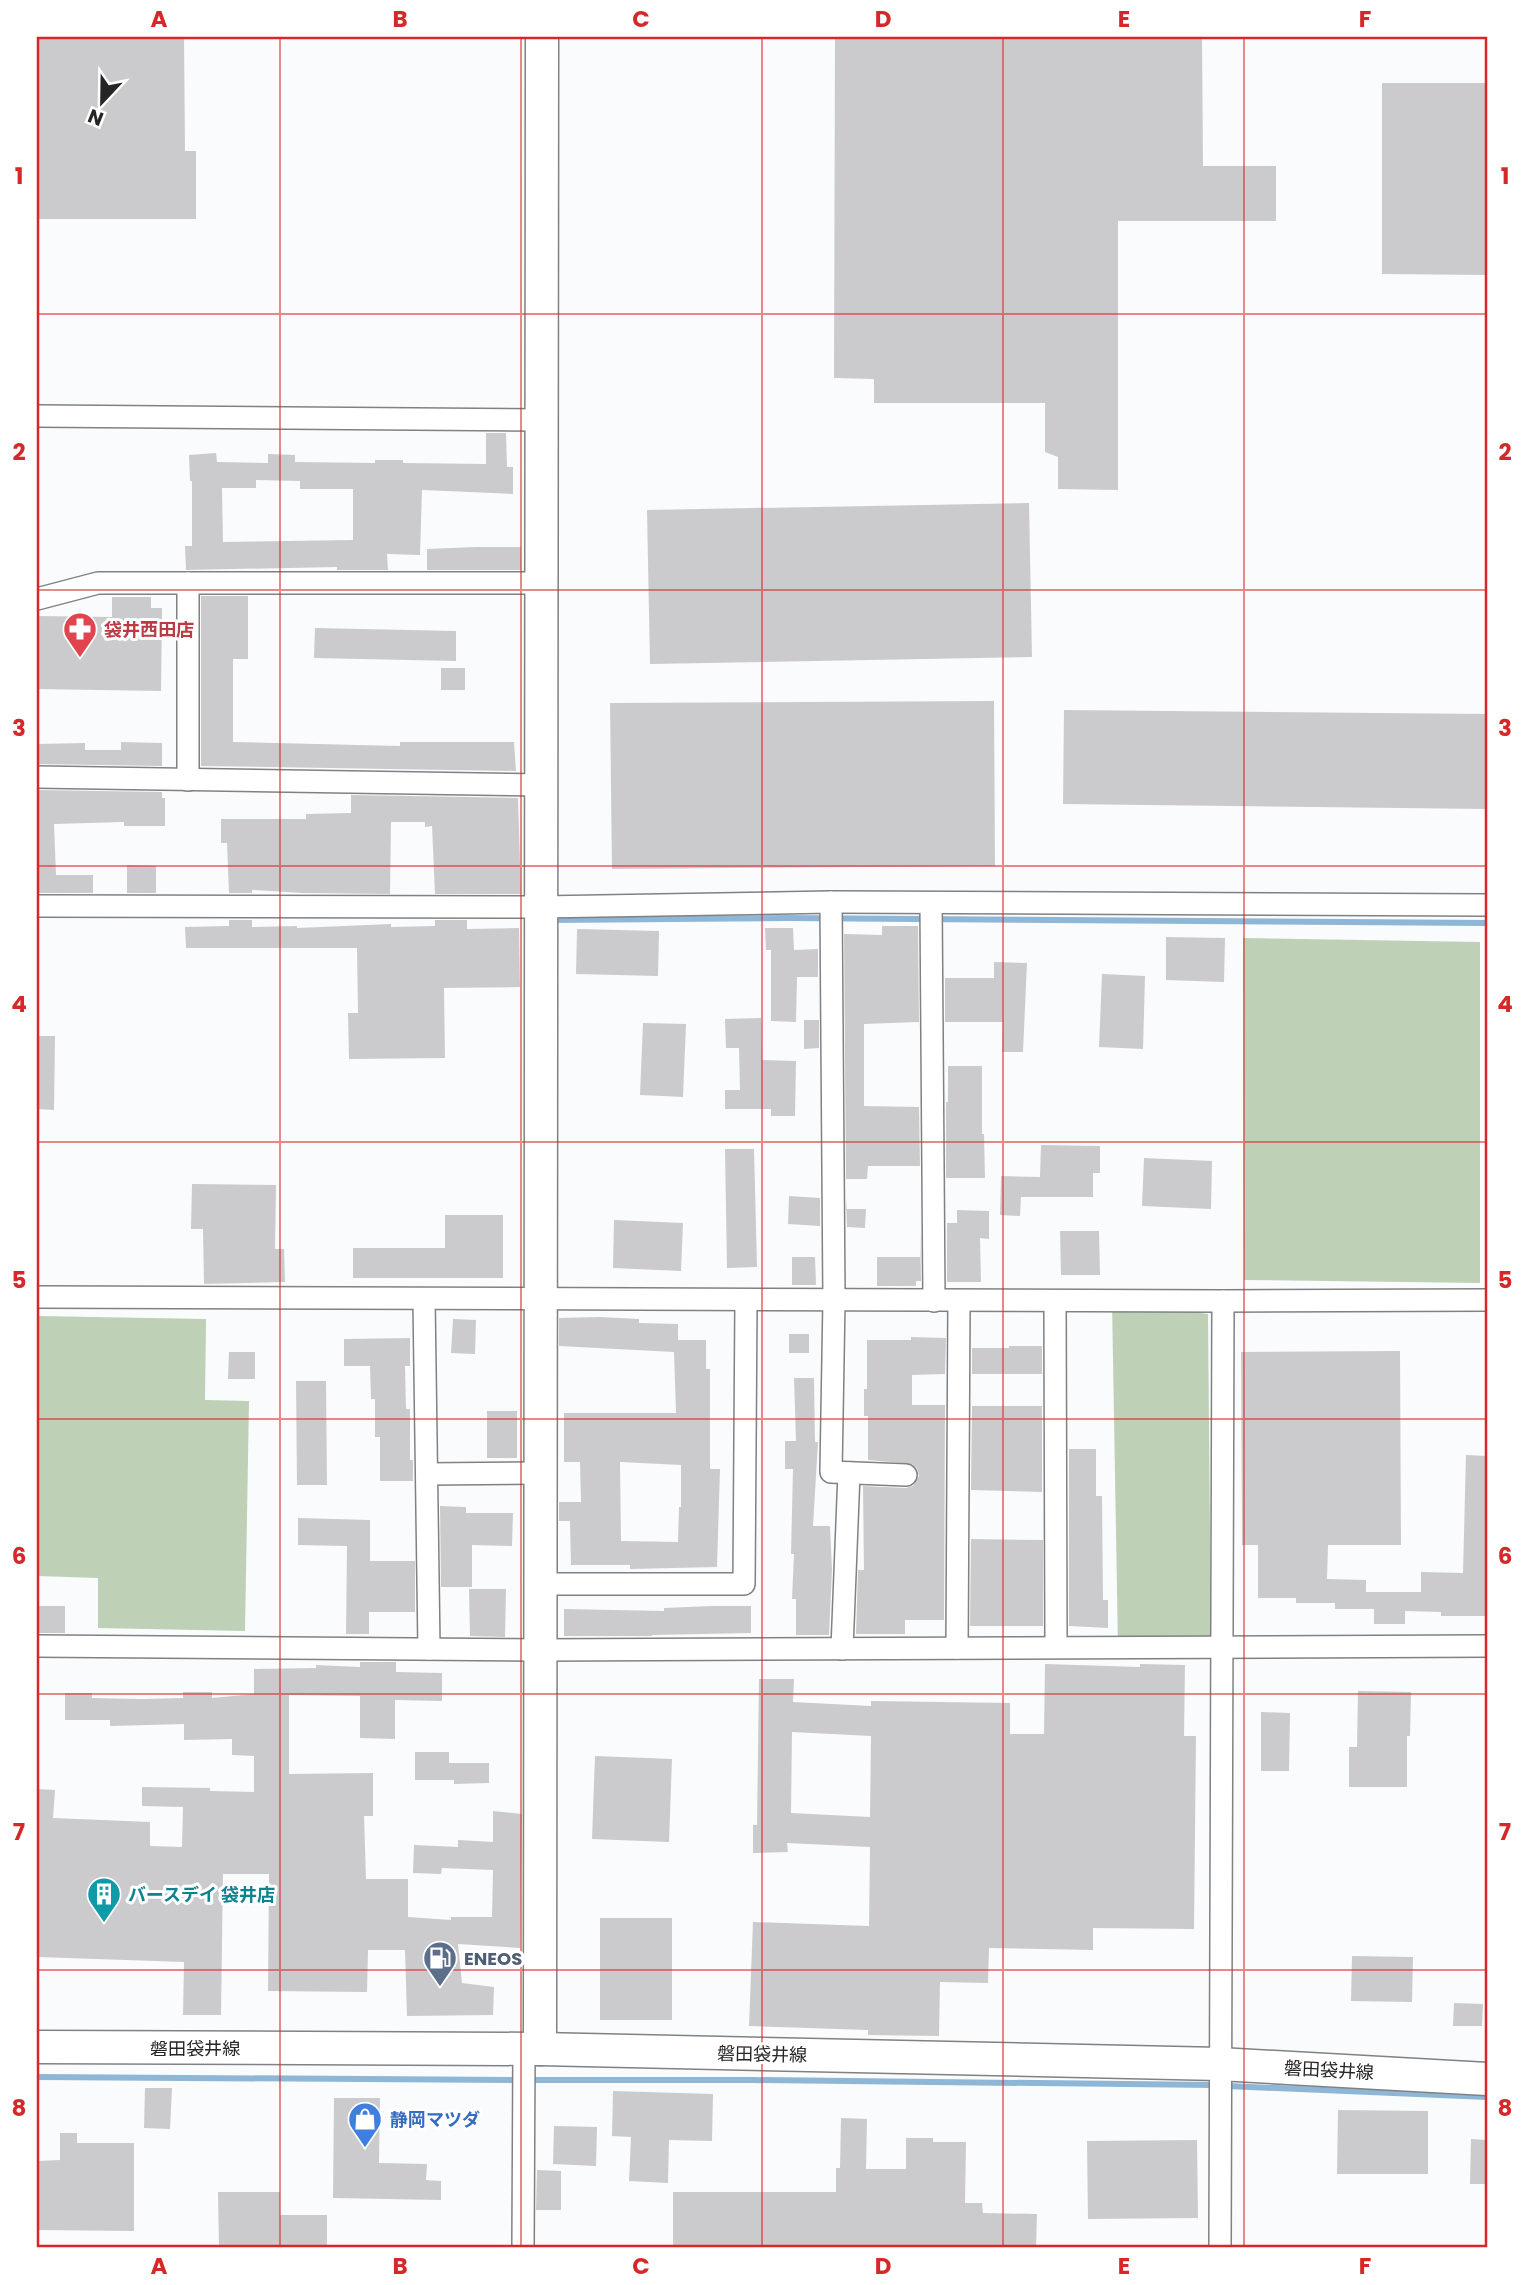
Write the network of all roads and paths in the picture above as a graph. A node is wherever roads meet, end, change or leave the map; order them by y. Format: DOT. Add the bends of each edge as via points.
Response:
graph roads {
  1 [pos="542,37"];
  2 [pos="37,416"];
  3 [pos="542,419"];
  4 [pos="188,583"];
  5 [pos="542,583"];
  6 [pos="37,599"];
  7 [pos="37,778"];
  8 [pos="188,780"];
  9 [pos="542,785"];
  10 [pos="1487,905"];
  11 [pos="37,906"];
  12 [pos="831,906"];
  13 [pos="541,907"];
  14 [pos="931,908"];
  15 [pos="37,1297"];
  16 [pos="424,1299"];
  17 [pos="541,1300"];
  18 [pos="746,1300"];
  19 [pos="834,1300"];
  20 [pos="1487,1300"];
  21 [pos="934,1301"];
  22 [pos="959,1301"];
  23 [pos="1055,1301"];
  24 [pos="1223,1301"];
  25 [pos="849,1473"];
  26 [pos="427,1474"];
  27 [pos="541,1474"];
  28 [pos="906,1475"];
  29 [pos="541,1584"];
  30 [pos="37,1646"];
  31 [pos="1487,1646"];
  32 [pos="1056,1647"];
  33 [pos="1221,1647"];
  34 [pos="842,1648"];
  35 [pos="957,1648"];
  36 [pos="429,1649"];
  37 [pos="541,1650"];
  38 [pos="37,2047"];
  39 [pos="532,2049"];
  40 [pos="1219,2064"];
  41 [pos="1487,2079"];
  42 [pos="523,2248"];
  43 [pos="1220,2248"];
  1 -- 3 [label="street"];
  2 -- 3 [label="street"];
  3 -- 5 [label="street"];
  4 -- 5 [label="street"];
  4 -- 6 [label="street" via="98,583"];
  4 -- 8 [label="street"];
  5 -- 9 [label="street"];
  7 -- 8 [label="street"];
  8 -- 9 [label="street"];
  9 -- 13 [label="street"];
  10 -- 14 [label="street"];
  11 -- 13 [label="street"];
  12 -- 13 [label="street"];
  12 -- 14 [label="street"];
  12 -- 19 [label="street"];
  13 -- 17 [label="street"];
  14 -- 21 [label="street"];
  15 -- 16 [label="street"];
  16 -- 17 [label="street"];
  16 -- 26 [label="street"];
  17 -- 18 [label="street"];
  17 -- 27 [label="street"];
  18 -- 19 [label="street"];
  18 -- 29 [label="street" via="744,1584"];
  19 -- 21 [label="street"];
  19 -- 25 [label="street" via="831,1472"];
  20 -- 24 [label="street"];
  21 -- 22 [label="street"];
  22 -- 23 [label="street"];
  22 -- 35 [label="street"];
  23 -- 24 [label="street"];
  23 -- 32 [label="street"];
  24 -- 33 [label="street"];
  25 -- 28 [label="street"];
  25 -- 34 [label="street"];
  26 -- 27 [label="street"];
  26 -- 36 [label="street"];
  27 -- 29 [label="street"];
  29 -- 37 [label="street"];
  30 -- 36 [label="street"];
  31 -- 33 [label="street"];
  32 -- 33 [label="street"];
  32 -- 35 [label="street"];
  33 -- 40 [label="street"];
  34 -- 35 [label="street"];
  34 -- 37 [label="street"];
  36 -- 37 [label="street"];
  37 -- 39 [label="street"];
  38 -- 39 [label="street, 磐田袋井線"];
  39 -- 40 [label="street, 磐田袋井線"];
  39 -- 42 [label="street"];
  40 -- 41 [label="street, 磐田袋井線"];
  40 -- 43 [label="street"];
}
